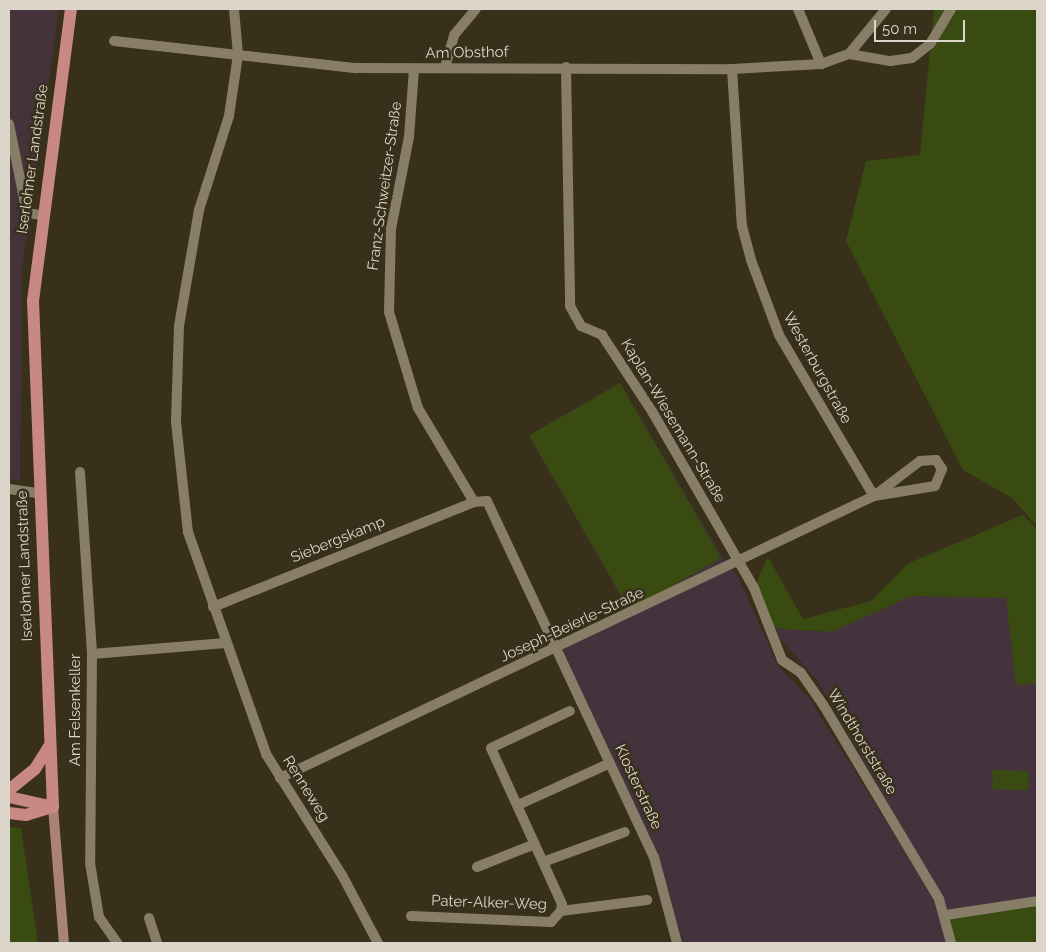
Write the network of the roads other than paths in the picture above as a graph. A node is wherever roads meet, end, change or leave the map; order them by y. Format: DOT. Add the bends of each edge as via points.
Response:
graph roads {
  1 [pos="71,9"];
  2 [pos="234,9"];
  3 [pos="476,9"];
  4 [pos="798,9"];
  5 [pos="886,9"];
  6 [pos="951,9"];
  7 [pos="114,41"];
  8 [pos="238,54"];
  9 [pos="849,54"];
  10 [pos="821,64"];
  11 [pos="444,67"];
  12 [pos="566,67"];
  13 [pos="414,69"];
  14 [pos="732,69"];
  15 [pos="9,124"];
  16 [pos="42,215"];
  17 [pos="80,472"];
  18 [pos="9,489"];
  19 [pos="39,493"];
  20 [pos="874,496"];
  21 [pos="474,502"];
  22 [pos="740,562"];
  23 [pos="213,607"];
  24 [pos="226,643"];
  25 [pos="556,648"];
  26 [pos="92,654"];
  27 [pos="570,711"];
  28 [pos="49,747"];
  29 [pos="610,762"];
  30 [pos="280,778"];
  31 [pos="9,790"];
  32 [pos="9,797"];
  33 [pos="518,805"];
  34 [pos="53,807"];
  35 [pos="9,813"];
  36 [pos="625,832"];
  37 [pos="535,844"];
  38 [pos="543,862"];
  39 [pos="477,867"];
  40 [pos="647,900"];
  41 [pos="1037,901"];
  42 [pos="561,911"];
  43 [pos="946,915"];
  44 [pos="411,916"];
  45 [pos="149,918"];
  46 [pos="64,943"];
  47 [pos="117,943"];
  48 [pos="157,943"];
  49 [pos="378,943"];
  50 [pos="677,943"];
  51 [pos="951,943"];
  1 -- 16 [label="main road, Iserlohner Landstraße"];
  2 -- 8 [label="street, Renneweg"];
  3 -- 11 [label="street" via="454,35"];
  4 -- 10 [label="street"];
  5 -- 9 [label="street"];
  6 -- 9 [label="street" via="930,44 912,58 890,61"];
  7 -- 8 [label="street, Am Obsthof"];
  8 -- 13 [label="street, Am Obsthof" via="316,66"];
  8 -- 23 [label="street, Renneweg" via="229,116 199,210 179,326 176,422 187,522"];
  9 -- 10 [label="street, Am Obsthof"];
  10 -- 14 [label="street, Am Obsthof"];
  11 -- 12 [label="street, Am Obsthof"];
  11 -- 13 [label="street, Am Obsthof"];
  12 -- 14 [label="street, Am Obsthof"];
  12 -- 22 [label="street, Kaplan-Wiesemann-Straße" via="570,306 581,326 602,335 618,358"];
  13 -- 21 [label="street, Franz-Schweitzer-Straße" via="409,138 391,229 389,312 418,408"];
  14 -- 20 [label="street, Westerburgstraße" via="742,226 751,260 779,335"];
  15 -- 16 [label="street" via="28,213"];
  16 -- 19 [label="main road, Iserlohner Landstraße" via="33,301"];
  17 -- 26 [label="street, Am Felsenkeller"];
  18 -- 19 [label="street"];
  19 -- 28 [label="main road, Iserlohner Landstraße"];
  20 -- 20 [label="street, Joseph-Beierle-Straße" via="920,461 936,460 942,469 935,486"];
  20 -- 22 [label="street, Joseph-Beierle-Straße"];
  21 -- 23 [label="street, Siebergskamp"];
  21 -- 25 [label="street" via="487,501"];
  22 -- 25 [label="street, Joseph-Beierle-Straße"];
  22 -- 43 [label="street, Windthorststraße" via="782,660 801,673 824,706"];
  23 -- 24 [label="street, Renneweg"];
  24 -- 26 [label="street"];
  24 -- 30 [label="street, Renneweg" via="254,727"];
  25 -- 29 [label="street, Klosterstraße"];
  25 -- 30 [label="street, Joseph-Beierle-Straße"];
  26 -- 47 [label="street, Am Felsenkeller" via="90,863 99,917"];
  27 -- 33 [label="street, Pater-Alker-Weg" via="491,748"];
  28 -- 31 [label="main road" via="35,769"];
  28 -- 34 [label="main road, Iserlohner Landstraße"];
  29 -- 33 [label="street"];
  29 -- 50 [label="street, Klosterstraße" via="654,857"];
  30 -- 49 [label="street, Renneweg" via="342,875"];
  32 -- 34 [label="main road"];
  33 -- 37 [label="street, Pater-Alker-Weg"];
  34 -- 35 [label="main road" via="26,814"];
  34 -- 46 [label="street, Iserlohner Landstraße"];
  36 -- 38 [label="street"];
  37 -- 38 [label="street, Pater-Alker-Weg"];
  37 -- 39 [label="street"];
  38 -- 42 [label="street, Pater-Alker-Weg" via="562,904"];
  40 -- 42 [label="street, Pater-Alker-Weg"];
  41 -- 43 [label="street"];
  42 -- 44 [label="street, Pater-Alker-Weg" via="551,922"];
  43 -- 51 [label="street, Windthorststraße"];
  45 -- 48 [label="street"];
}
